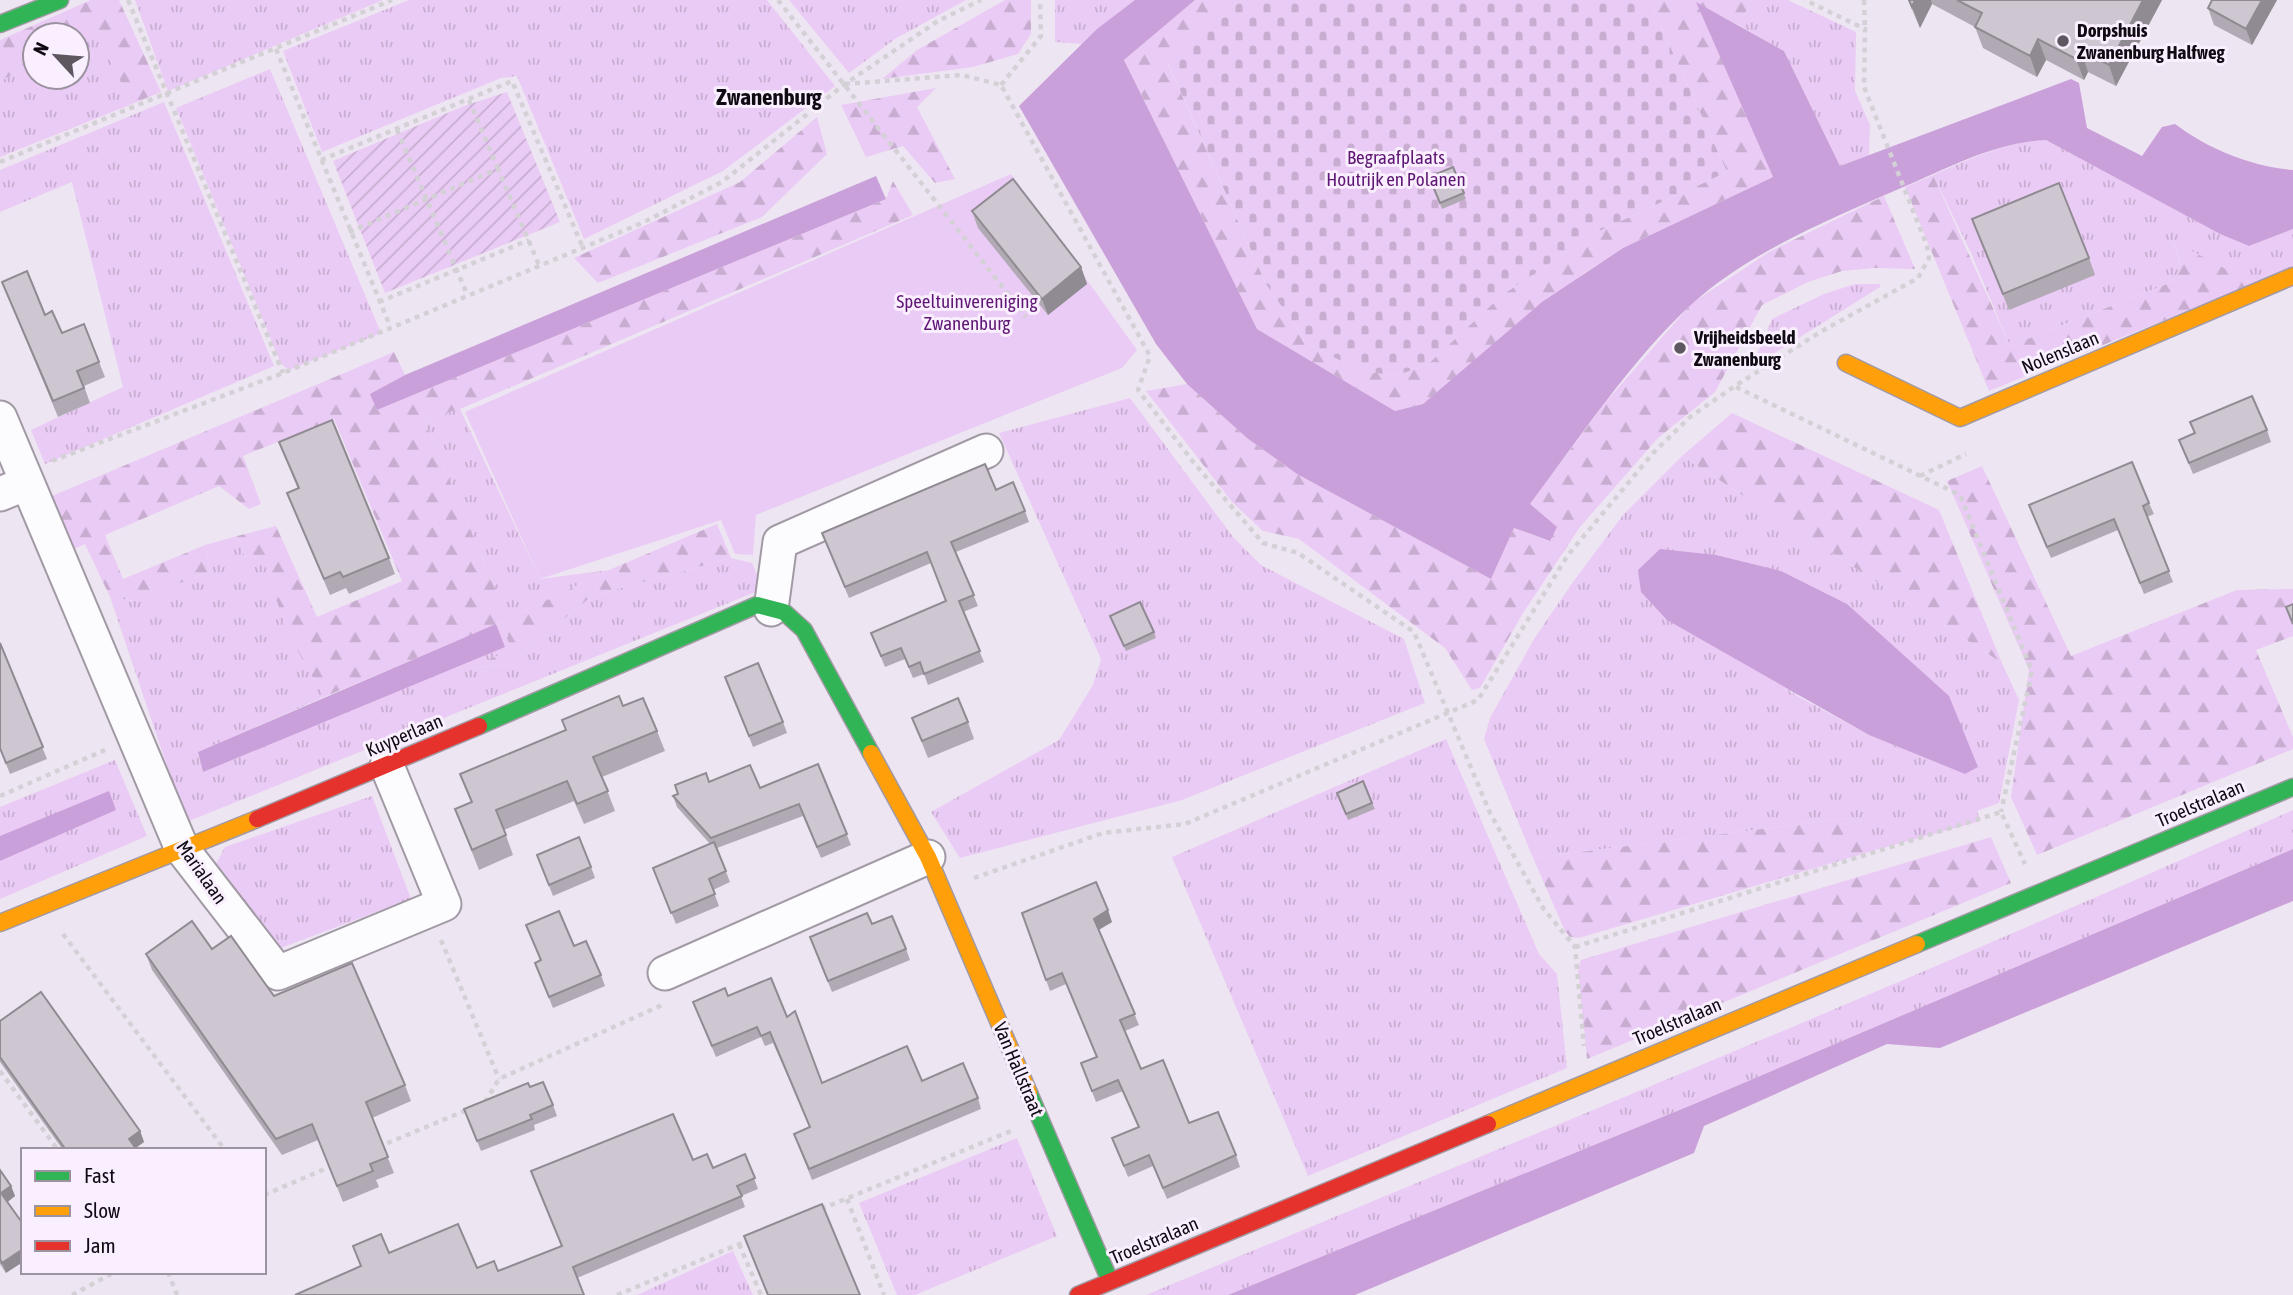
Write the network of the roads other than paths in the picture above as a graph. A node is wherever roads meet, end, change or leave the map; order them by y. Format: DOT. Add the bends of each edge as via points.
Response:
graph roads {
  1 [pos="60,0"];
  2 [pos="0,24"];
  3 [pos="2293,276"];
  4 [pos="1846,363"];
  5 [pos="0,418"];
  6 [pos="986,451"];
  7 [pos="16,483"];
  8 [pos="778,610"];
  9 [pos="387,766"];
  10 [pos="2293,787"];
  11 [pos="182,849"];
  12 [pos="928,857"];
  13 [pos="0,923"];
  14 [pos="665,974"];
  15 [pos="1110,1281"];
  16 [pos="1078,1295"];
  1 -- 2 [label="street"];
  3 -- 4 [label="street, Nolenslaan" via="1960,418"];
  5 -- 7 [label="street, Marialaan"];
  6 -- 8 [label="street" via="780,542"];
  7 -- 11 [label="street, Marialaan"];
  8 -- 9 [label="street, Kuyperlaan" via="757,605"];
  8 -- 12 [label="street, Van Hallstraat" via="804,630"];
  9 -- 11 [label="street, Kuyperlaan"];
  9 -- 11 [label="street, Marialaan" via="444,904 278,974"];
  10 -- 15 [label="street, Troelstralaan"];
  11 -- 13 [label="street, Kuyperlaan"];
  12 -- 14 [label="street"];
  12 -- 15 [label="street, Van Hallstraat"];
  15 -- 16 [label="street, Troelstralaan"];
}
